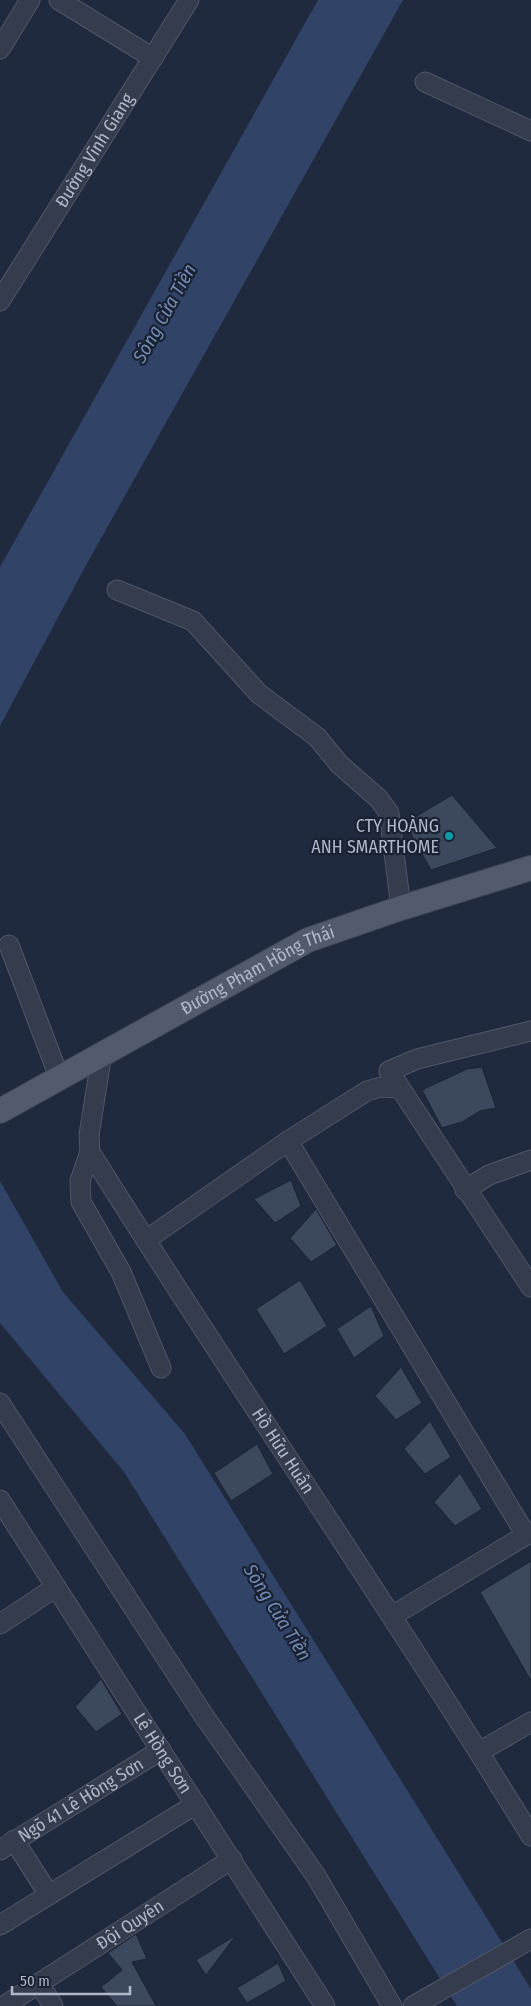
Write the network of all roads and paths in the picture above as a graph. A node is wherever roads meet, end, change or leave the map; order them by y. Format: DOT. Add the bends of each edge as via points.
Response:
graph roads {
  1 [pos="30,0"];
  2 [pos="59,0"];
  3 [pos="189,0"];
  4 [pos="0,49"];
  5 [pos="153,58"];
  6 [pos="425,82"];
  7 [pos="531,132"];
  8 [pos="0,300"];
  9 [pos="118,590"];
  10 [pos="531,868"];
  11 [pos="401,908"];
  12 [pos="9,945"];
  13 [pos="531,1031"];
  14 [pos="102,1053"];
  15 [pos="59,1077"];
  16 [pos="400,1088"];
  17 [pos="0,1110"];
  18 [pos="288,1141"];
  19 [pos="90,1152"];
  20 [pos="531,1160"];
  21 [pos="465,1190"];
  22 [pos="146,1240"];
  23 [pos="531,1287"];
  24 [pos="161,1368"];
  25 [pos="0,1403"];
  26 [pos="0,1500"];
  27 [pos="529,1534"];
  28 [pos="56,1588"];
  29 [pos="392,1616"];
  30 [pos="0,1624"];
  31 [pos="531,1722"];
  32 [pos="161,1750"];
  33 [pos="479,1752"];
  34 [pos="196,1804"];
  35 [pos="531,1836"];
  36 [pos="7,1845"];
  37 [pos="232,1859"];
  38 [pos="49,1895"];
  39 [pos="0,1925"];
  40 [pos="531,1940"];
  41 [pos="39,1983"];
  42 [pos="4,2006"];
  43 [pos="53,2006"];
  44 [pos="325,2006"];
  45 [pos="392,2006"];
  46 [pos="413,2006"];
  1 -- 4 [label="street"];
  2 -- 5 [label="street"];
  3 -- 5 [label="street, Đường Vĩnh Giang"];
  5 -- 8 [label="street, Đường Vĩnh Giang"];
  6 -- 7 [label="street"];
  9 -- 11 [label="street" via="193,621 259,694 317,736 339,764 379,799 389,813"];
  10 -- 11 [label="main road, Đường Phạm Hồng Thái"];
  11 -- 14 [label="main road, Đường Phạm Hồng Thái" via="308,940"];
  12 -- 15 [label="street"];
  13 -- 16 [label="street" via="417,1059 389,1071"];
  14 -- 15 [label="main road, Đường Phạm Hồng Thái"];
  14 -- 19 [label="street" via="89,1136"];
  15 -- 17 [label="main road, Đường Phạm Hồng Thái"];
  16 -- 18 [label="street" via="381,1087 367,1091"];
  16 -- 21 [label="street"];
  18 -- 22 [label="street"];
  18 -- 27 [label="street"];
  19 -- 22 [label="street, Hồ Hữu Huân"];
  19 -- 24 [label="street" via="80,1181 81,1202 121,1272"];
  20 -- 21 [label="street" via="489,1175"];
  21 -- 23 [label="street"];
  22 -- 29 [label="street, Hồ Hữu Huân"];
  25 -- 45 [label="street" via="202,1713 316,1876"];
  26 -- 28 [label="street, Lê Hồng Sơn"];
  27 -- 29 [label="street"];
  28 -- 30 [label="street"];
  28 -- 32 [label="street, Lê Hồng Sơn"];
  29 -- 33 [label="street, Hồ Hữu Huân"];
  31 -- 33 [label="street"];
  32 -- 34 [label="street, Lê Hồng Sơn"];
  32 -- 36 [label="street, Ngõ 41 Lê Hồng Sơn"];
  33 -- 35 [label="street, Hồ Hữu Huân"];
  34 -- 37 [label="street, Lê Hồng Sơn"];
  34 -- 38 [label="street"];
  36 -- 38 [label="street"];
  37 -- 41 [label="street, Đội Quyên"];
  37 -- 44 [label="street, Lê Hồng Sơn"];
  38 -- 39 [label="street"];
  40 -- 46 [label="street"];
  41 -- 42 [label="street, Đội Quyên"];
  41 -- 43 [label="street"];
}
